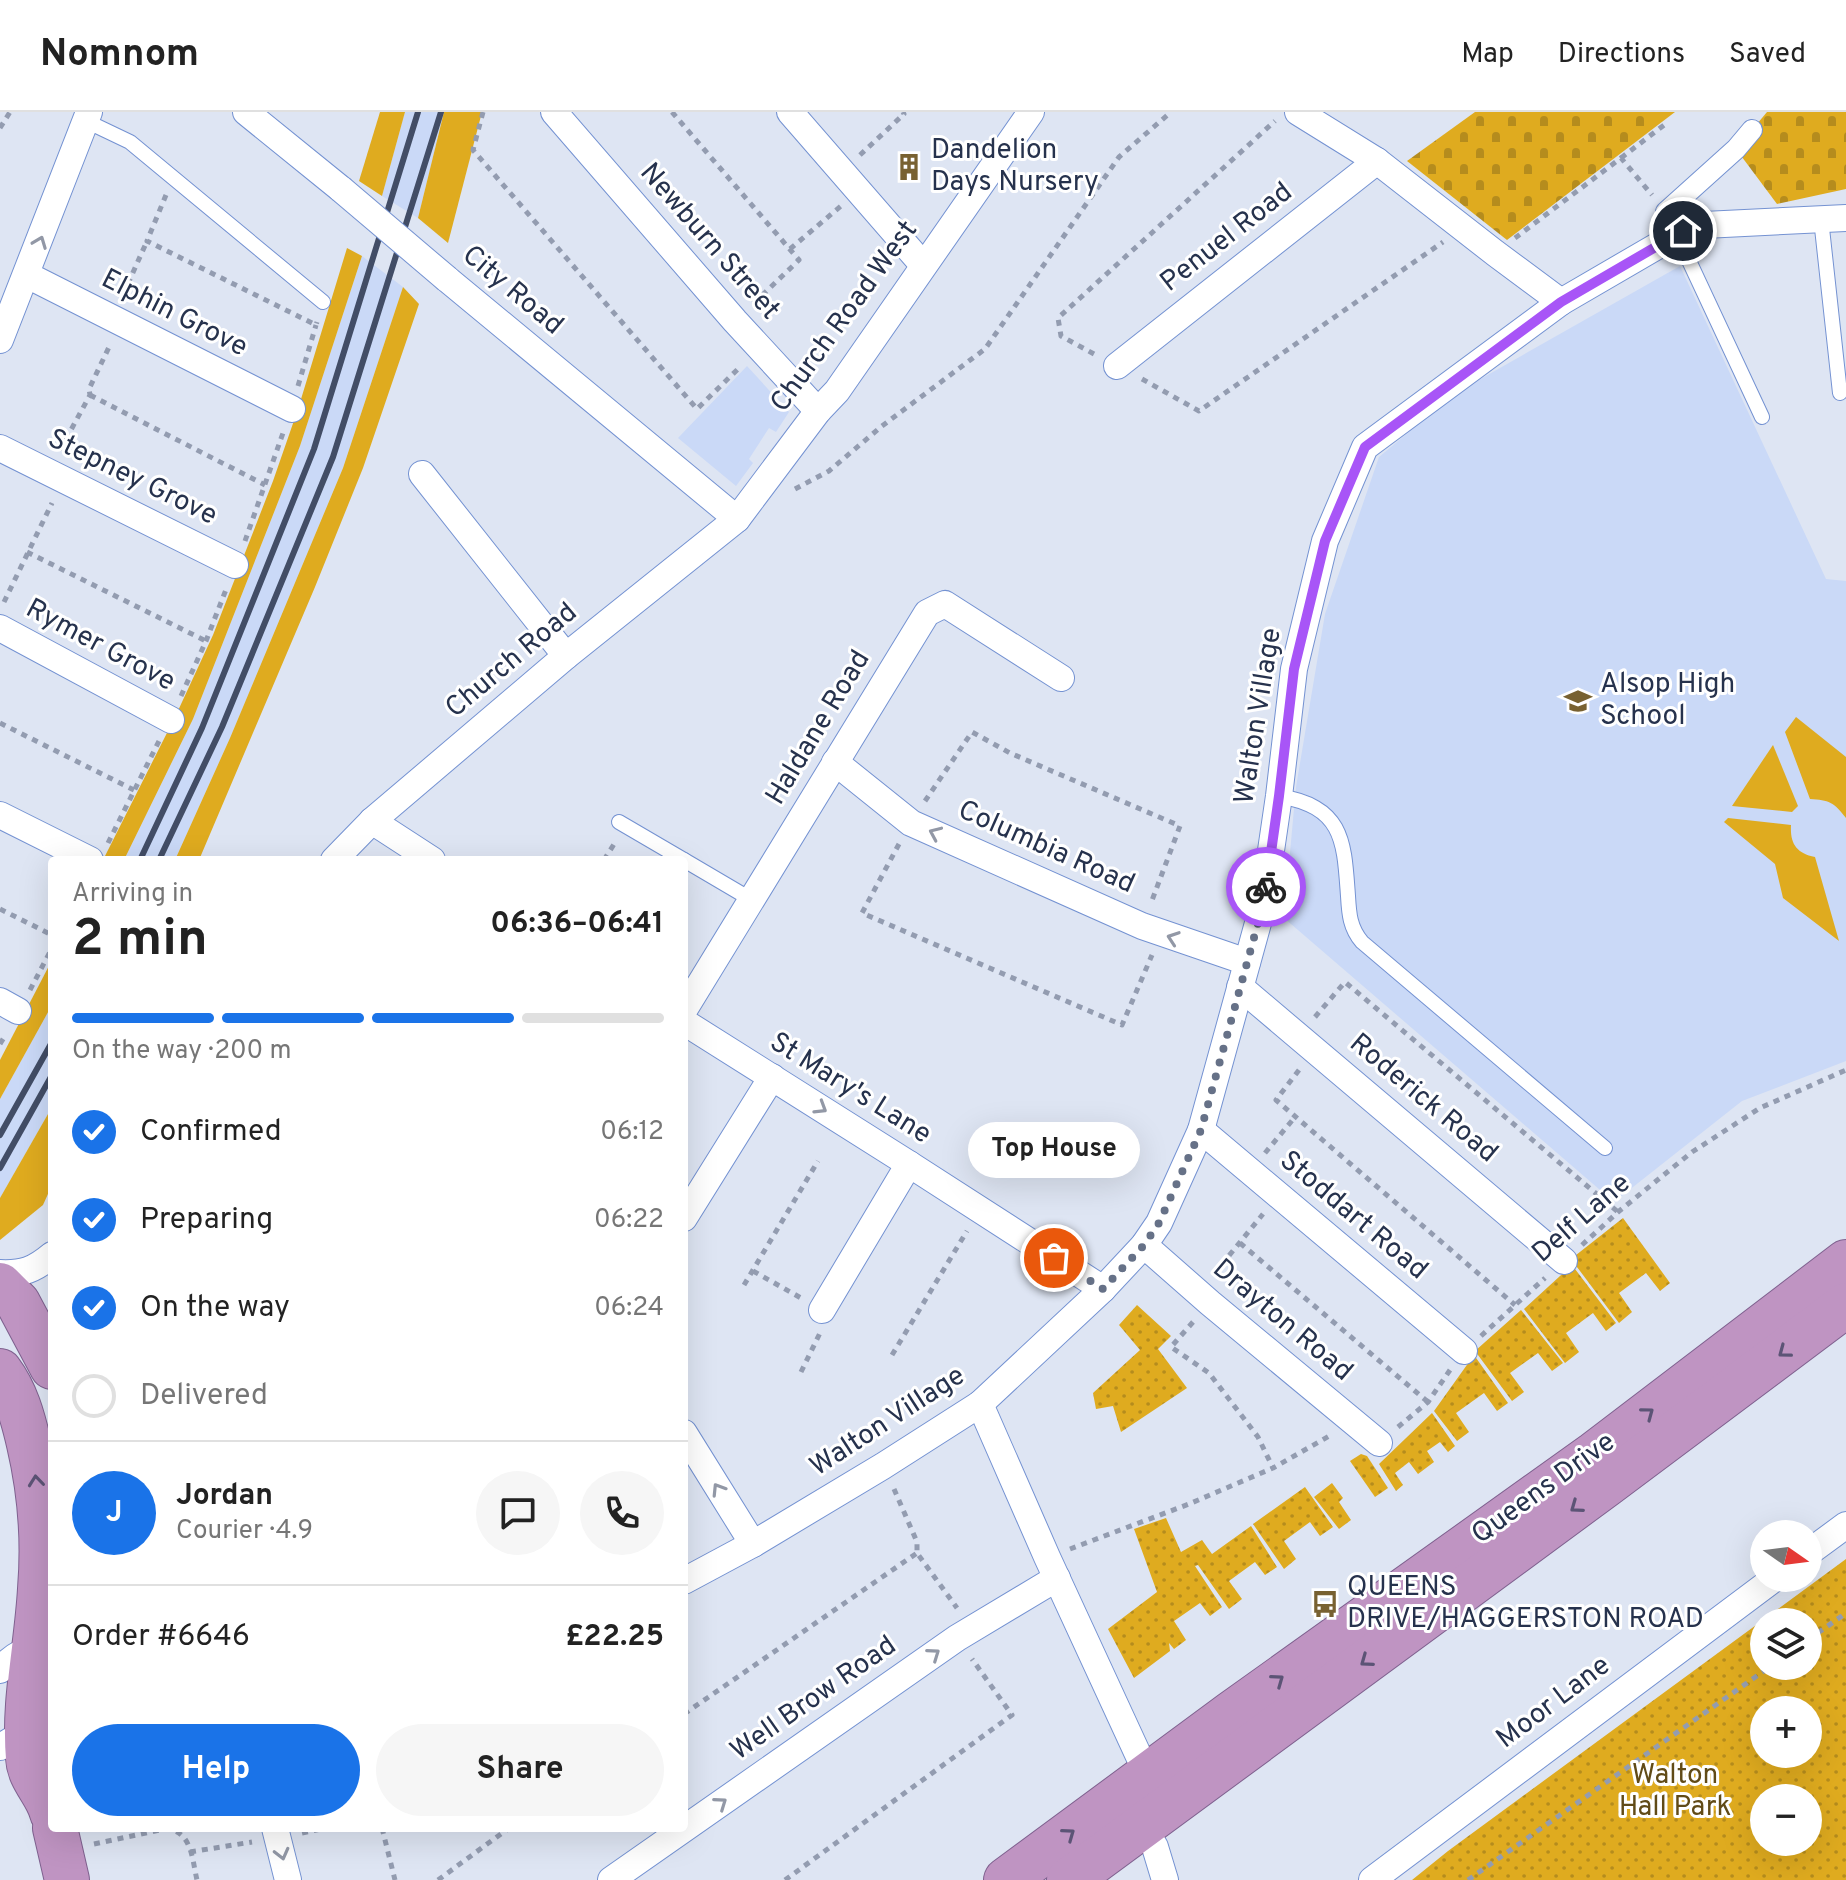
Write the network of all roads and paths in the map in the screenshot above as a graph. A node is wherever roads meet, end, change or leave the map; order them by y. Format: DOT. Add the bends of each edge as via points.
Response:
graph roads {
  1 [pos="10,112"];
  2 [pos="246,112"];
  3 [pos="483,112"];
  4 [pos="554,112"];
  5 [pos="672,112"];
  6 [pos="790,112"];
  7 [pos="1171,112"];
  8 [pos="1285,112"];
  9 [pos="1298,112"];
  10 [pos="905,113"];
  11 [pos="1029,113"];
  12 [pos="88,116"];
  13 [pos="1668,122"];
  14 [pos="277,124"];
  15 [pos="0,128"];
  16 [pos="1752,130"];
  17 [pos="1621,158"];
  18 [pos="1377,161"];
  19 [pos="173,179"];
  20 [pos="851,181"];
  21 [pos="1834,218"];
  22 [pos="1672,224"];
  23 [pos="1463,228"];
  24 [pos="147,241"];
  25 [pos="790,249"];
  26 [pos="1495,253"];
  27 [pos="923,265"];
  28 [pos="27,275"];
  29 [pos="323,302"];
  30 [pos="1561,302"];
  31 [pos="116,321"];
  32 [pos="735,321"];
  33 [pos="316,325"];
  34 [pos="0,340"];
  35 [pos="759,348"];
  36 [pos="1117,366"];
  37 [pos="1840,393"];
  38 [pos="90,395"];
  39 [pos="292,409"];
  40 [pos="818,411"];
  41 [pos="1762,417"];
  42 [pos="0,448"];
  43 [pos="422,474"];
  44 [pos="56,476"];
  45 [pos="265,485"];
  46 [pos="790,492"];
  47 [pos="737,519"];
  48 [pos="27,552"];
  49 [pos="235,565"];
  50 [pos="0,610"];
  51 [pos="0,628"];
  52 [pos="206,641"];
  53 [pos="566,656"];
  54 [pos="1061,678"];
  55 [pos="171,720"];
  56 [pos="0,723"];
  57 [pos="835,762"];
  58 [pos="134,790"];
  59 [pos="1279,796"];
  60 [pos="0,815"];
  61 [pos="372,821"];
  62 [pos="619,822"];
  63 [pos="98,853"];
  64 [pos="338,856"];
  65 [pos="426,856"];
  66 [pos="677,856"];
  67 [pos="688,862"];
  68 [pos="752,900"];
  69 [pos="0,909"];
  70 [pos="48,933"];
  71 [pos="1244,975"];
  72 [pos="688,1004"];
  73 [pos="688,1024"];
  74 [pos="1307,1043"];
  75 [pos="1846,1070"];
  76 [pos="772,1077"];
  77 [pos="1295,1117"];
  78 [pos="1201,1130"];
  79 [pos="1605,1148"];
  80 [pos="818,1161"];
  81 [pos="909,1164"];
  82 [pos="1250,1170"];
  83 [pos="1279,1195"];
  84 [pos="980,1210"];
  85 [pos="688,1212"];
  86 [pos="1618,1212"];
  87 [pos="1240,1243"];
  88 [pos="1144,1245"];
  89 [pos="48,1258"];
  90 [pos="1564,1261"];
  91 [pos="1846,1262"];
  92 [pos="753,1271"];
  93 [pos="0,1273"];
  94 [pos="0,1285"];
  95 [pos="744,1285"];
  96 [pos="1103,1289"];
  97 [pos="1204,1297"];
  98 [pos="1515,1305"];
  99 [pos="1846,1305"];
  100 [pos="822,1310"];
  101 [pos="48,1343"];
  102 [pos="1464,1351"];
  103 [pos="892,1355"];
  104 [pos="0,1371"];
  105 [pos="801,1372"];
  106 [pos="1428,1402"];
  107 [pos="980,1404"];
  108 [pos="1353,1423"];
  109 [pos="688,1439"];
  110 [pos="1379,1443"];
  111 [pos="883,1466"];
  112 [pos="1273,1468"];
  113 [pos="1846,1525"];
  114 [pos="1822,1543"];
  115 [pos="753,1544"];
  116 [pos="917,1553"];
  117 [pos="1052,1568"];
  118 [pos="688,1579"];
  119 [pos="1756,1592"];
  120 [pos="1846,1613"];
  121 [pos="1822,1630"];
  122 [pos="965,1634"];
  123 [pos="29,1657"];
  124 [pos="1751,1680"];
  125 [pos="688,1711"];
  126 [pos="26,1733"];
  127 [pos="1148,1776"];
  128 [pos="48,1811"];
  129 [pos="688,1820"];
  130 [pos="1143,1826"];
  131 [pos="137,1832"];
  132 [pos="180,1832"];
  133 [pos="276,1832"];
  134 [pos="383,1832"];
  135 [pos="504,1832"];
  136 [pos="672,1832"];
  137 [pos="61,1840"];
  138 [pos="197,1880"];
  139 [pos="288,1880"];
  140 [pos="395,1880"];
  141 [pos="438,1880"];
  142 [pos="611,1880"];
  143 [pos="785,1880"];
  144 [pos="1006,1880"];
  145 [pos="1069,1880"];
  146 [pos="1165,1880"];
  147 [pos="1372,1880"];
  148 [pos="1468,1880"];
  1 -- 15 [label="path"];
  2 -- 14 [label="street, City Road"];
  3 -- 35 [label="path" via="473,150 697,409"];
  4 -- 32 [label="street, Newburn Street"];
  5 -- 25 [label="path"];
  6 -- 20 [label="street"];
  7 -- 46 [label="path" via="1119,157 985,349 829,471"];
  8 -- 36 [label="path" via="1058,318 1061,336"];
  9 -- 18 [label="street"];
  10 -- 20 [label="path"];
  11 -- 27 [label="street, Church Road West"];
  12 -- 19 [label="lane" via="130,142"];
  28 -- 12 [label="street, one-way"];
  13 -- 17 [label="path"];
  14 -- 47 [label="street, City Road, bridge" via="341,189"];
  16 -- 22 [label="street"];
  17 -- 22 [label="path"];
  17 -- 26 [label="path"];
  18 -- 23 [label="street"];
  18 -- 36 [label="street, Penuel Road"];
  19 -- 24 [label="path"];
  19 -- 29 [label="lane"];
  20 -- 25 [label="path"];
  20 -- 27 [label="street"];
  21 -- 22 [label="street, Walton Village" via="1704,225 1683,231"];
  21 -- 37 [label="lane"];
  22 -- 30 [label="street, Walton Village"];
  22 -- 41 [label="lane"];
  23 -- 26 [label="street"];
  23 -- 36 [label="path" via="1199,411"];
  24 -- 31 [label="path"];
  24 -- 33 [label="path"];
  25 -- 32 [label="path" via="799,260"];
  26 -- 30 [label="street"];
  27 -- 40 [label="street, Church Road West"];
  28 -- 31 [label="street, Elphin Grove"];
  28 -- 34 [label="street"];
  29 -- 33 [label="path"];
  30 -- 59 [label="street, Walton Village" via="1365,447 1325,541 1294,669"];
  31 -- 38 [label="path"];
  31 -- 39 [label="street, Elphin Grove"];
  32 -- 35 [label="street, Newburn Street"];
  33 -- 39 [label="path"];
  35 -- 40 [label="street, Newburn Street"];
  38 -- 44 [label="path"];
  38 -- 45 [label="path"];
  39 -- 45 [label="path"];
  40 -- 47 [label="street, Church Road West"];
  42 -- 44 [label="street, Stepney Grove"];
  43 -- 53 [label="street"];
  44 -- 48 [label="path"];
  44 -- 49 [label="street, Stepney Grove"];
  45 -- 49 [label="path"];
  47 -- 53 [label="street, Church Road"];
  48 -- 50 [label="path"];
  48 -- 52 [label="path"];
  49 -- 52 [label="path"];
  51 -- 55 [label="street, Rymer Grove"];
  52 -- 55 [label="path"];
  53 -- 61 [label="street, Church Road"];
  54 -- 57 [label="street, Haldane Road" via="945,604 927,613"];
  55 -- 58 [label="path"];
  56 -- 58 [label="path"];
  57 -- 68 [label="street, Haldane Road"];
  71 -- 57 [label="street, Columbia Road, one-way" via="911,823"];
  58 -- 63 [label="path"];
  59 -- 71 [label="street, Walton Village" via="1263,905"];
  59 -- 79 [label="lane" via="1308,805 1336,827 1344,849 1349,916 1362,942"];
  60 -- 63 [label="street"];
  61 -- 64 [label="street, Church Road"];
  61 -- 65 [label="street"];
  62 -- 66 [label="lane"];
  67 -- 68 [label="lane"];
  68 -- 72 [label="street, Haldane Road"];
  69 -- 70 [label="path"];
  71 -- 74 [label="street, Roderick Road"];
  71 -- 78 [label="street, Walton Village"];
  73 -- 76 [label="street, St Mary's Lane"];
  74 -- 77 [label="path" via="1276,1100"];
  74 -- 86 [label="path" via="1345,982"];
  74 -- 90 [label="street, Roderick Road"];
  75 -- 86 [label="path, Delf Lane" via="1760,1108 1692,1152"];
  76 -- 81 [label="street, St Mary's Lane, one-way"];
  76 -- 85 [label="street"];
  77 -- 82 [label="path"];
  77 -- 98 [label="path"];
  78 -- 82 [label="street, Stoddart Road"];
  78 -- 88 [label="street, Walton Village"];
  80 -- 92 [label="path"];
  81 -- 84 [label="street, St Mary's Lane"];
  81 -- 100 [label="street"];
  82 -- 83 [label="street, Stoddart Road"];
  83 -- 87 [label="path"];
  83 -- 102 [label="street, Stoddart Road"];
  84 -- 96 [label="street, St Mary's Lane"];
  84 -- 103 [label="path"];
  86 -- 90 [label="path, Delf Lane"];
  87 -- 97 [label="path"];
  87 -- 106 [label="path"];
  88 -- 96 [label="street, Walton Village"];
  88 -- 97 [label="street, Drayton Road"];
  89 -- 93 [label="street" via="19,1274"];
  90 -- 98 [label="path, Delf Lane"];
  127 -- 91 [label="highway, Queens Drive, one-way" via="1593,1455"];
  92 -- 95 [label="path"];
  92 -- 100 [label="path"];
  94 -- 101 [label="highway"];
  96 -- 107 [label="street, Walton Village"];
  97 -- 108 [label="street, Drayton Road"];
  97 -- 112 [label="path" via="1171,1347 1209,1373 1258,1437"];
  98 -- 102 [label="path, Delf Lane"];
  99 -- 130 [label="highway, Queens Drive, one-way"];
  100 -- 105 [label="path" via="830,1314"];
  102 -- 106 [label="path, Delf Lane"];
  123 -- 104 [label="highway, one-way" via="42,1539 35,1467 23,1416"];
  106 -- 110 [label="path, Delf Lane"];
  107 -- 111 [label="street, Walton Village"];
  107 -- 117 [label="street"];
  108 -- 110 [label="street, Drayton Road"];
  108 -- 112 [label="path"];
  115 -- 109 [label="street, one-way"];
  111 -- 115 [label="street, Walton Village"];
  111 -- 116 [label="path" via="917,1542"];
  112 -- 117 [label="path"];
  113 -- 114 [label="street"];
  115 -- 118 [label="street, Walton Village"];
  116 -- 122 [label="path"];
  116 -- 125 [label="path"];
  117 -- 122 [label="street, Well Brow Road"];
  117 -- 127 [label="street"];
  119 -- 147 [label="street, Moor Lane"];
  120 -- 121 [label="path"];
  129 -- 122 [label="street, Well Brow Road, one-way"];
  122 -- 143 [label="path" via="1012,1715"];
  123 -- 126 [label="highway"];
  124 -- 148 [label="path"];
  126 -- 128 [label="highway" via="28,1762"];
  144 -- 127 [label="highway, Queens Drive, one-way"];
  130 -- 145 [label="highway, Queens Drive"];
  130 -- 146 [label="street"];
  131 -- 137 [label="path"];
  132 -- 138 [label="path"];
  133 -- 139 [label="street, one-way"];
  134 -- 140 [label="path"];
  135 -- 141 [label="path"];
  136 -- 142 [label="street, Well Brow Road"];
}
